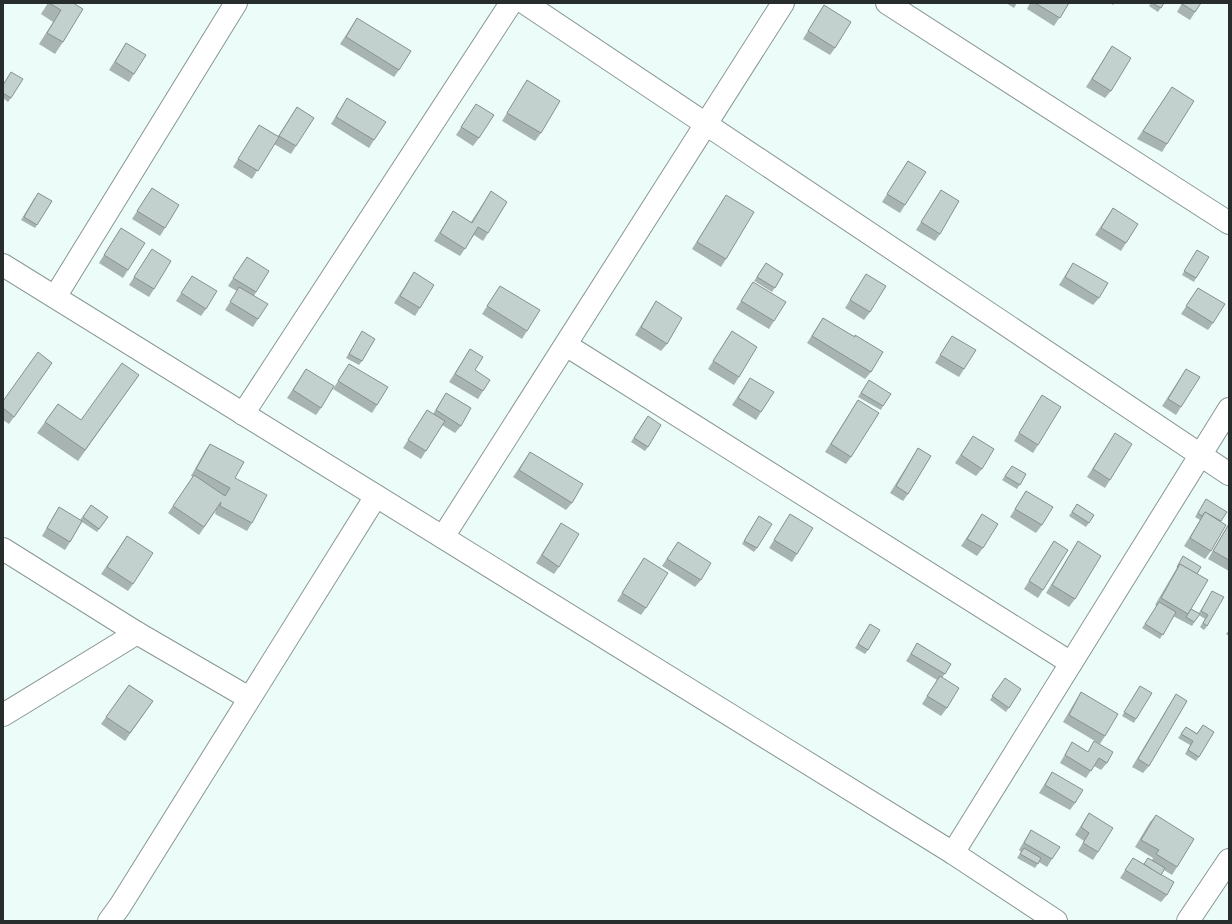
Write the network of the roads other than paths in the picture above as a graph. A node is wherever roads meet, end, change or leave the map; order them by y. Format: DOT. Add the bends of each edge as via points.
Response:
graph roads {
  1 [pos="236,3"];
  2 [pos="511,3"];
  3 [pos="525,3"];
  4 [pos="783,3"];
  5 [pos="887,3"];
  6 [pos="707,125"];
  7 [pos="1229,224"];
  8 [pos="3,265"];
  9 [pos="55,297"];
  10 [pos="566,345"];
  11 [pos="1229,409"];
  12 [pos="243,414"];
  13 [pos="1200,455"];
  14 [pos="1229,474"];
  15 [pos="376,496"];
  16 [pos="443,538"];
  17 [pos="3,550"];
  18 [pos="137,633"];
  19 [pos="1071,663"];
  20 [pos="250,698"];
  21 [pos="3,715"];
  22 [pos="953,853"];
  23 [pos="1229,860"];
  24 [pos="109,921"];
  25 [pos="1056,921"];
  26 [pos="1188,921"];
  1 -- 9 [label="street"];
  2 -- 12 [label="street"];
  3 -- 6 [label="street"];
  4 -- 6 [label="street"];
  5 -- 7 [label="street"];
  6 -- 10 [label="street"];
  6 -- 13 [label="street"];
  8 -- 9 [label="street"];
  9 -- 12 [label="street"];
  10 -- 16 [label="street"];
  10 -- 19 [label="street"];
  11 -- 13 [label="street"];
  12 -- 15 [label="street"];
  13 -- 14 [label="street"];
  13 -- 19 [label="street"];
  15 -- 16 [label="street"];
  15 -- 20 [label="street"];
  16 -- 22 [label="street"];
  17 -- 18 [label="street"];
  18 -- 20 [label="street"];
  18 -- 21 [label="street"];
  19 -- 22 [label="street"];
  20 -- 24 [label="street"];
  22 -- 25 [label="street"];
  23 -- 26 [label="street"];
}
